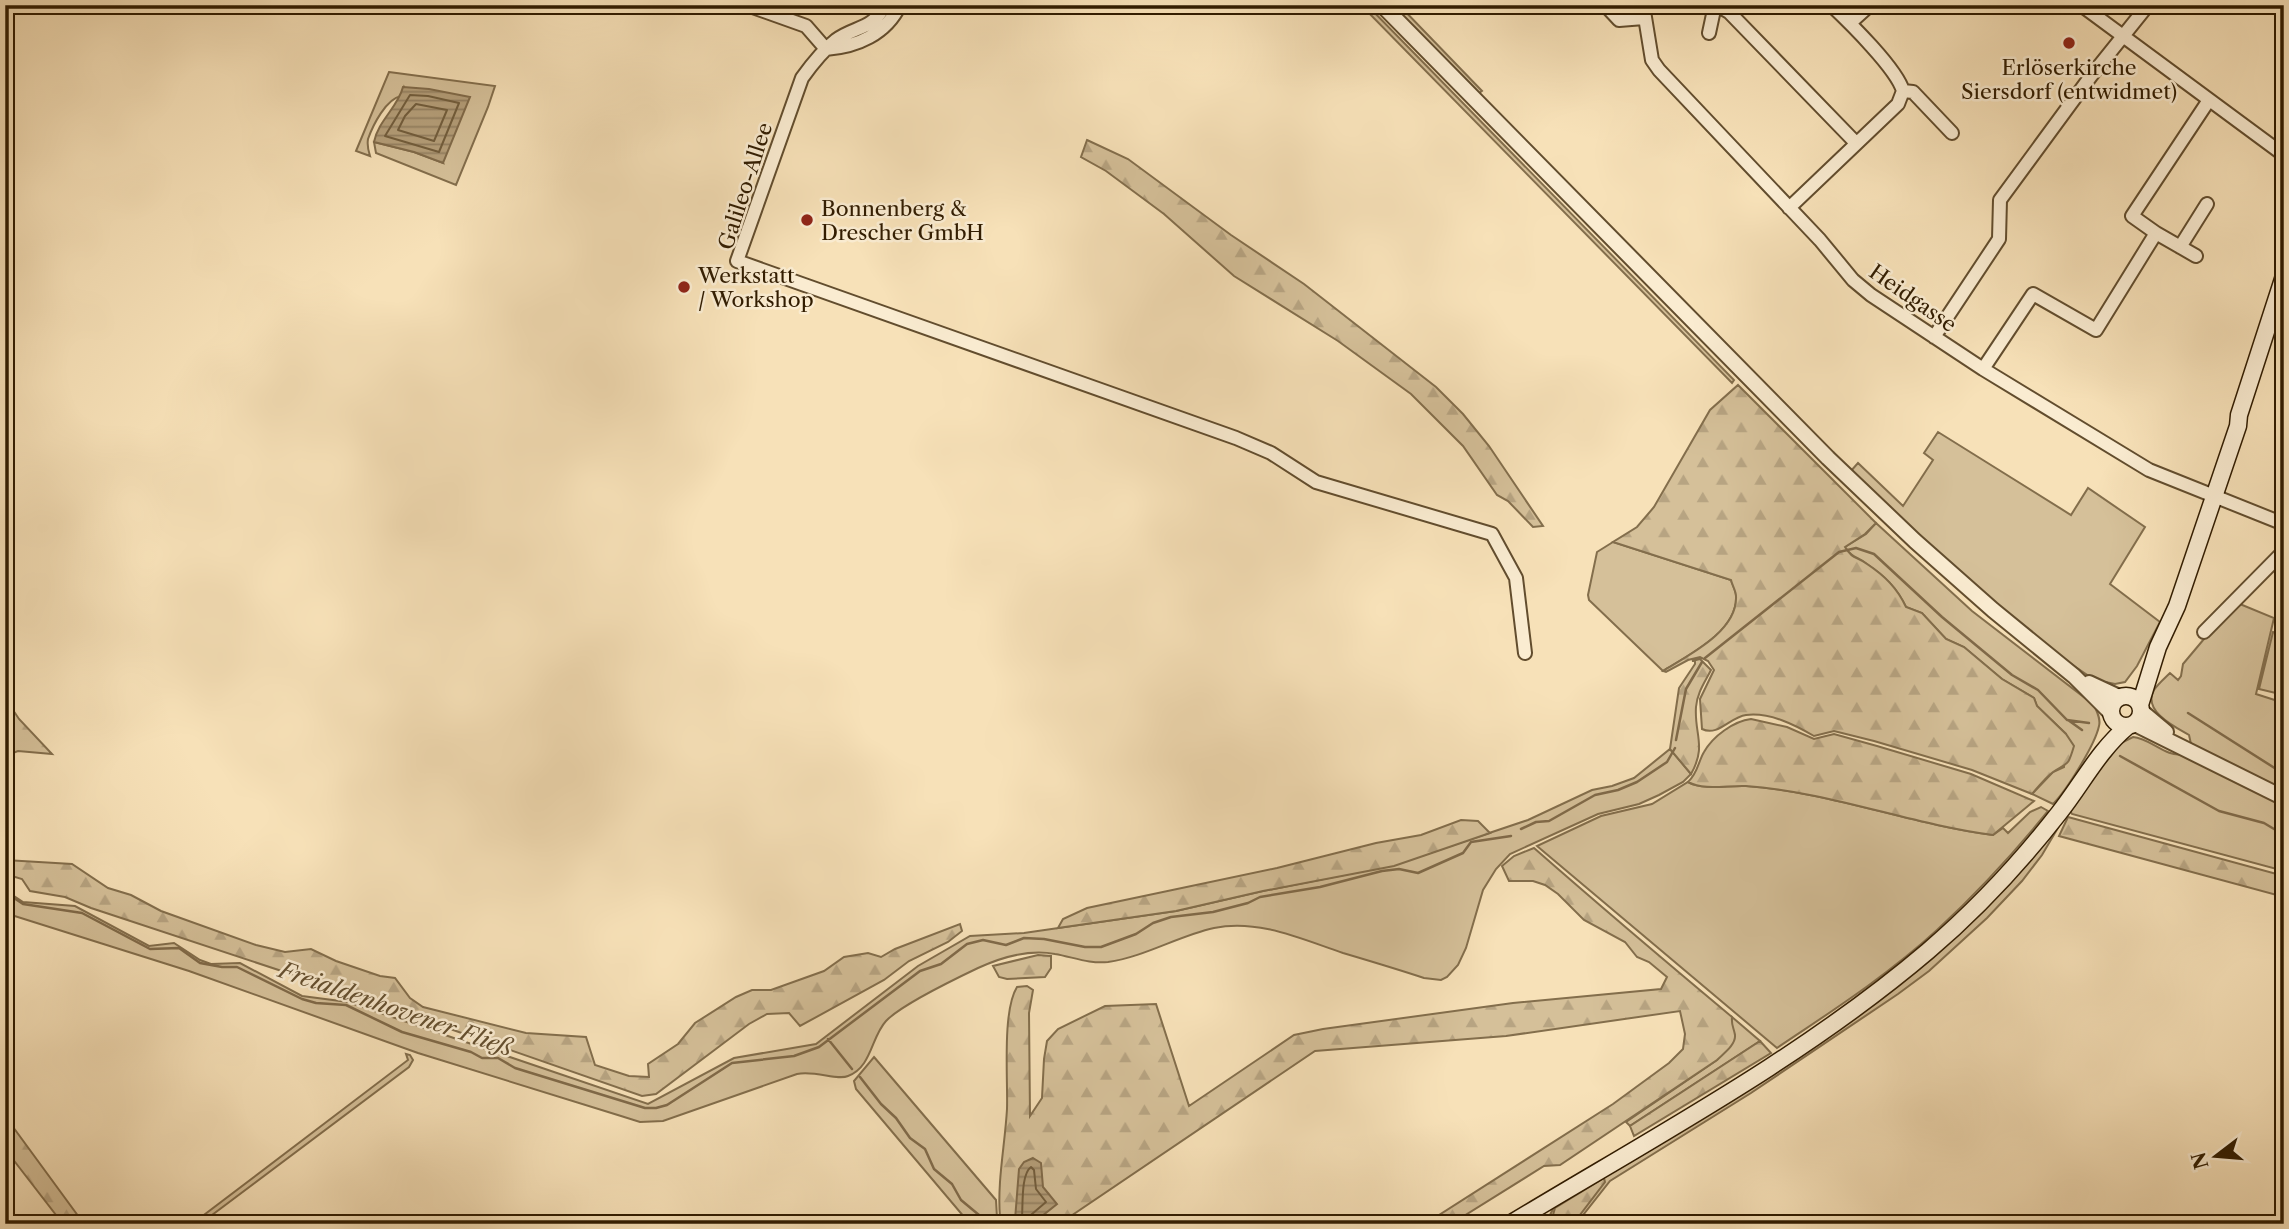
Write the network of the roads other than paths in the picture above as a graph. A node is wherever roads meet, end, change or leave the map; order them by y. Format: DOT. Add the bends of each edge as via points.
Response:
graph roads {
  1 [pos="747,5"];
  2 [pos="885,5"];
  3 [pos="900,5"];
  4 [pos="1382,5"];
  5 [pos="1605,5"];
  6 [pos="1716,5"];
  7 [pos="1831,5"];
  8 [pos="1870,5"];
  9 [pos="2081,5"];
  10 [pos="2148,5"];
  11 [pos="1644,12"];
  12 [pos="1850,23"];
  13 [pos="1709,33"];
  14 [pos="2123,37"];
  15 [pos="826,49"];
  16 [pos="1903,91"];
  17 [pos="2209,100"];
  18 [pos="1952,133"];
  19 [pos="1856,143"];
  20 [pos="2284,155"];
  21 [pos="2207,204"];
  22 [pos="1789,208"];
  23 [pos="2156,233"];
  24 [pos="2180,247"];
  25 [pos="2196,256"];
  26 [pos="2284,276"];
  27 [pos="2284,302"];
  28 [pos="1934,337"];
  29 [pos="1983,369"];
  30 [pos="2238,426"];
  31 [pos="2213,497"];
  32 [pos="2284,524"];
  33 [pos="2284,551"];
  34 [pos="2204,632"];
  35 [pos="2158,647"];
  36 [pos="1525,653"];
  37 [pos="2117,705"];
  38 [pos="2136,717"];
  39 [pos="2097,759"];
  40 [pos="2284,798"];
  41 [pos="1510,1224"];
  1 -- 15 [label="street" via="806,26"];
  2 -- 15 [label="street, Galileo-Allee" via="873,21"];
  3 -- 15 [label="street" via="892,20 865,40"];
  4 -- 37 [label="street" via="1915,541 2074,676"];
  5 -- 11 [label="street, Heidgasse" via="1619,20"];
  6 -- 13 [label="street"];
  6 -- 19 [label="street" via="1737,20"];
  7 -- 12 [label="street"];
  8 -- 12 [label="street"];
  9 -- 14 [label="street"];
  10 -- 14 [label="street"];
  11 -- 22 [label="street, Heidgasse" via="1652,60"];
  12 -- 16 [label="street"];
  14 -- 17 [label="street"];
  14 -- 28 [label="street" via="2000,200 1998,239"];
  15 -- 36 [label="street, Galileo-Allee" via="802,78 737,261 1236,438 1271,453 1315,482 1492,534 1516,578"];
  16 -- 18 [label="street" via="1913,92"];
  16 -- 19 [label="street" via="1898,104"];
  17 -- 20 [label="street"];
  17 -- 23 [label="street" via="2127,213"];
  19 -- 22 [label="street"];
  21 -- 24 [label="street"];
  22 -- 28 [label="street, Heidgasse" via="1853,280"];
  23 -- 24 [label="street"];
  23 -- 29 [label="street" via="2096,330 2033,294"];
  24 -- 25 [label="street"];
  26 -- 30 [label="main road"];
  27 -- 30 [label="main road" via="2247,413"];
  28 -- 29 [label="street, Heidgasse"];
  29 -- 31 [label="street, Heidgasse" via="2148,470"];
  30 -- 31 [label="main road"];
  31 -- 32 [label="street, Heidgasse"];
  31 -- 35 [label="main road" via="2177,606"];
  33 -- 34 [label="street"];
  35 -- 37 [label="main road"];
  35 -- 38 [label="main road"];
  37 -- 38 [label="main road" via="2133,698"];
  37 -- 38 [label="main road" via="2118,725"];
  37 -- 39 [label="main road"];
  38 -- 39 [label="main road"];
  38 -- 40 [label="street"];
  39 -- 41 [label="main road" via="2022,858 1928,952 1781,1058"];
}
